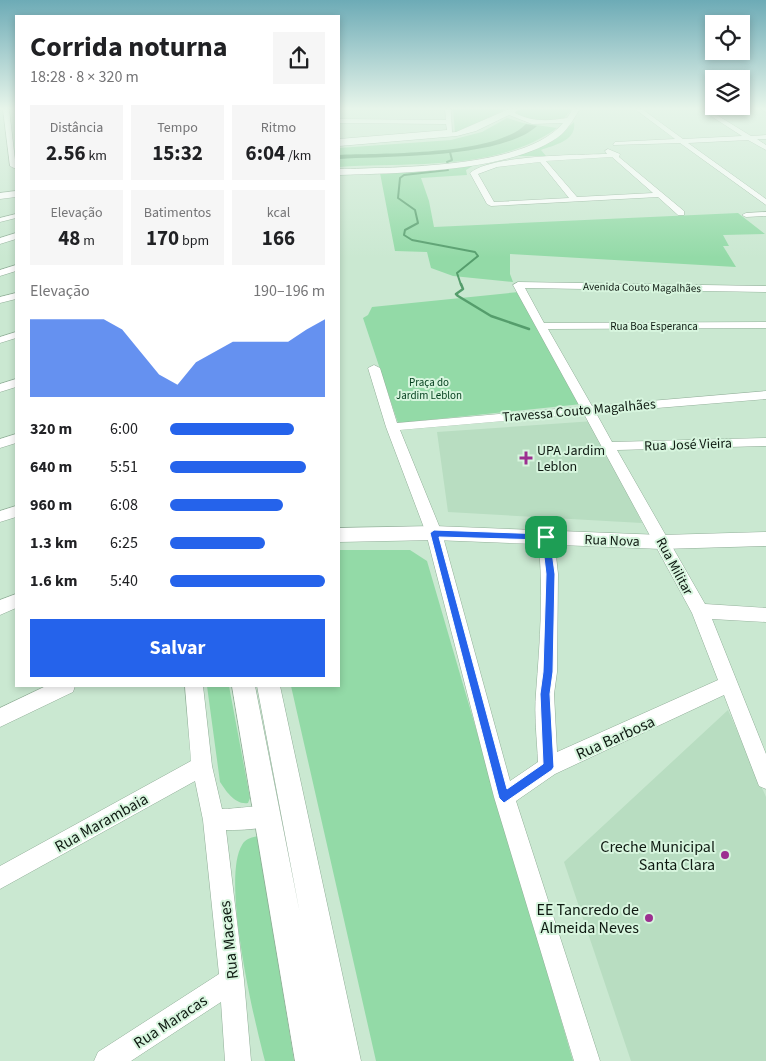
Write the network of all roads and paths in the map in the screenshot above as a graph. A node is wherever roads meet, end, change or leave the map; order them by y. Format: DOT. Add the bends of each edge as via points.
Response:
graph roads {
  1 [pos="489,159"];
  2 [pos="541,159"];
  3 [pos="545,159"];
  4 [pos="626,159"];
  5 [pos="706,159"];
  6 [pos="340,172"];
  7 [pos="15,188"];
  8 [pos="0,190"];
  9 [pos="15,194"];
  10 [pos="660,195"];
  11 [pos="0,196"];
  12 [pos="575,200"];
  13 [pos="766,203"];
  14 [pos="681,213"];
  15 [pos="766,214"];
  16 [pos="746,215"];
  17 [pos="15,216"];
  18 [pos="0,220"];
  19 [pos="15,236"];
  20 [pos="0,241"];
  21 [pos="15,268"];
  22 [pos="0,273"];
  23 [pos="518,285"];
  24 [pos="766,289"];
  25 [pos="15,296"];
  26 [pos="0,300"];
  27 [pos="766,325"];
  28 [pos="542,326"];
  29 [pos="15,335"];
  30 [pos="0,340"];
  31 [pos="374,368"];
  32 [pos="15,383"];
  33 [pos="0,388"];
  34 [pos="766,395"];
  35 [pos="589,409"];
  36 [pos="392,427"];
  37 [pos="15,438"];
  38 [pos="766,442"];
  39 [pos="0,444"];
  40 [pos="609,446"];
  41 [pos="15,511"];
  42 [pos="0,517"];
  43 [pos="434,533"];
  44 [pos="340,535"];
  45 [pos="546,537"];
  46 [pos="766,539"];
  47 [pos="662,542"];
  48 [pos="15,601"];
  49 [pos="0,608"];
  50 [pos="700,611"];
  51 [pos="766,615"];
  52 [pos="730,683"];
  53 [pos="64,687"];
  54 [pos="194,687"];
  55 [pos="243,687"];
  56 [pos="268,687"];
  57 [pos="0,718"];
  58 [pos="202,766"];
  59 [pos="548,767"];
  60 [pos="766,779"];
  61 [pos="504,798"];
  62 [pos="266,816"];
  63 [pos="214,820"];
  64 [pos="0,878"];
  65 [pos="232,980"];
  66 [pos="107,1061"];
  67 [pos="238,1061"];
  68 [pos="312,1061"];
  69 [pos="344,1061"];
  70 [pos="587,1061"];
  1 -- 6 [label="main road" via="440,166"];
  2 -- 3 [label="street"];
  2 -- 12 [label="street"];
  2 -- 12 [label="street" via="480,168 474,173 491,204"];
  4 -- 10 [label="street"];
  5 -- 13 [label="street"];
  7 -- 8 [label="main road"];
  9 -- 11 [label="main road"];
  10 -- 12 [label="street"];
  10 -- 14 [label="street"];
  15 -- 16 [label="street"];
  17 -- 18 [label="street"];
  19 -- 20 [label="street"];
  21 -- 22 [label="street"];
  23 -- 24 [label="street, Avenida Couto Magalhães"];
  23 -- 28 [label="street, Rua Militar"];
  25 -- 26 [label="street"];
  27 -- 28 [label="street, Rua Boa Esperanca"];
  28 -- 35 [label="street, Rua Militar"];
  29 -- 30 [label="street"];
  31 -- 36 [label="street"];
  32 -- 33 [label="street"];
  34 -- 35 [label="street, Travessa Couto Magalhães"];
  35 -- 36 [label="street, Travessa Couto Magalhães"];
  35 -- 40 [label="street, Rua Militar"];
  36 -- 43 [label="street"];
  37 -- 39 [label="street"];
  38 -- 40 [label="street, Rua José Vieira"];
  40 -- 47 [label="street, Rua Militar"];
  41 -- 42 [label="street"];
  43 -- 44 [label="main road, Rua Nova"];
  43 -- 45 [label="main road, Rua Nova"];
  43 -- 61 [label="street"];
  45 -- 47 [label="main road, Rua Nova"];
  45 -- 59 [label="street" via="550,574 545,694"];
  46 -- 47 [label="main road, Rua Nova"];
  47 -- 50 [label="street, Rua Militar"];
  48 -- 49 [label="street"];
  50 -- 51 [label="street"];
  50 -- 52 [label="street, Rua Militar"];
  52 -- 59 [label="street, Rua Barbosa"];
  52 -- 60 [label="street, Rua Militar"];
  53 -- 57 [label="street"];
  54 -- 58 [label="street, Rua Macaes"];
  55 -- 62 [label="main road"];
  56 -- 69 [label="main road"];
  58 -- 63 [label="street, Rua Macaes"];
  58 -- 64 [label="street, Rua Marambaia"];
  59 -- 61 [label="street, Rua Barbosa"];
  61 -- 70 [label="street"];
  62 -- 63 [label="street"];
  62 -- 68 [label="main road"];
  63 -- 65 [label="street, Rua Macaes"];
  65 -- 66 [label="street, Rua Maracas"];
  65 -- 67 [label="street, Rua Macaes"];
}
